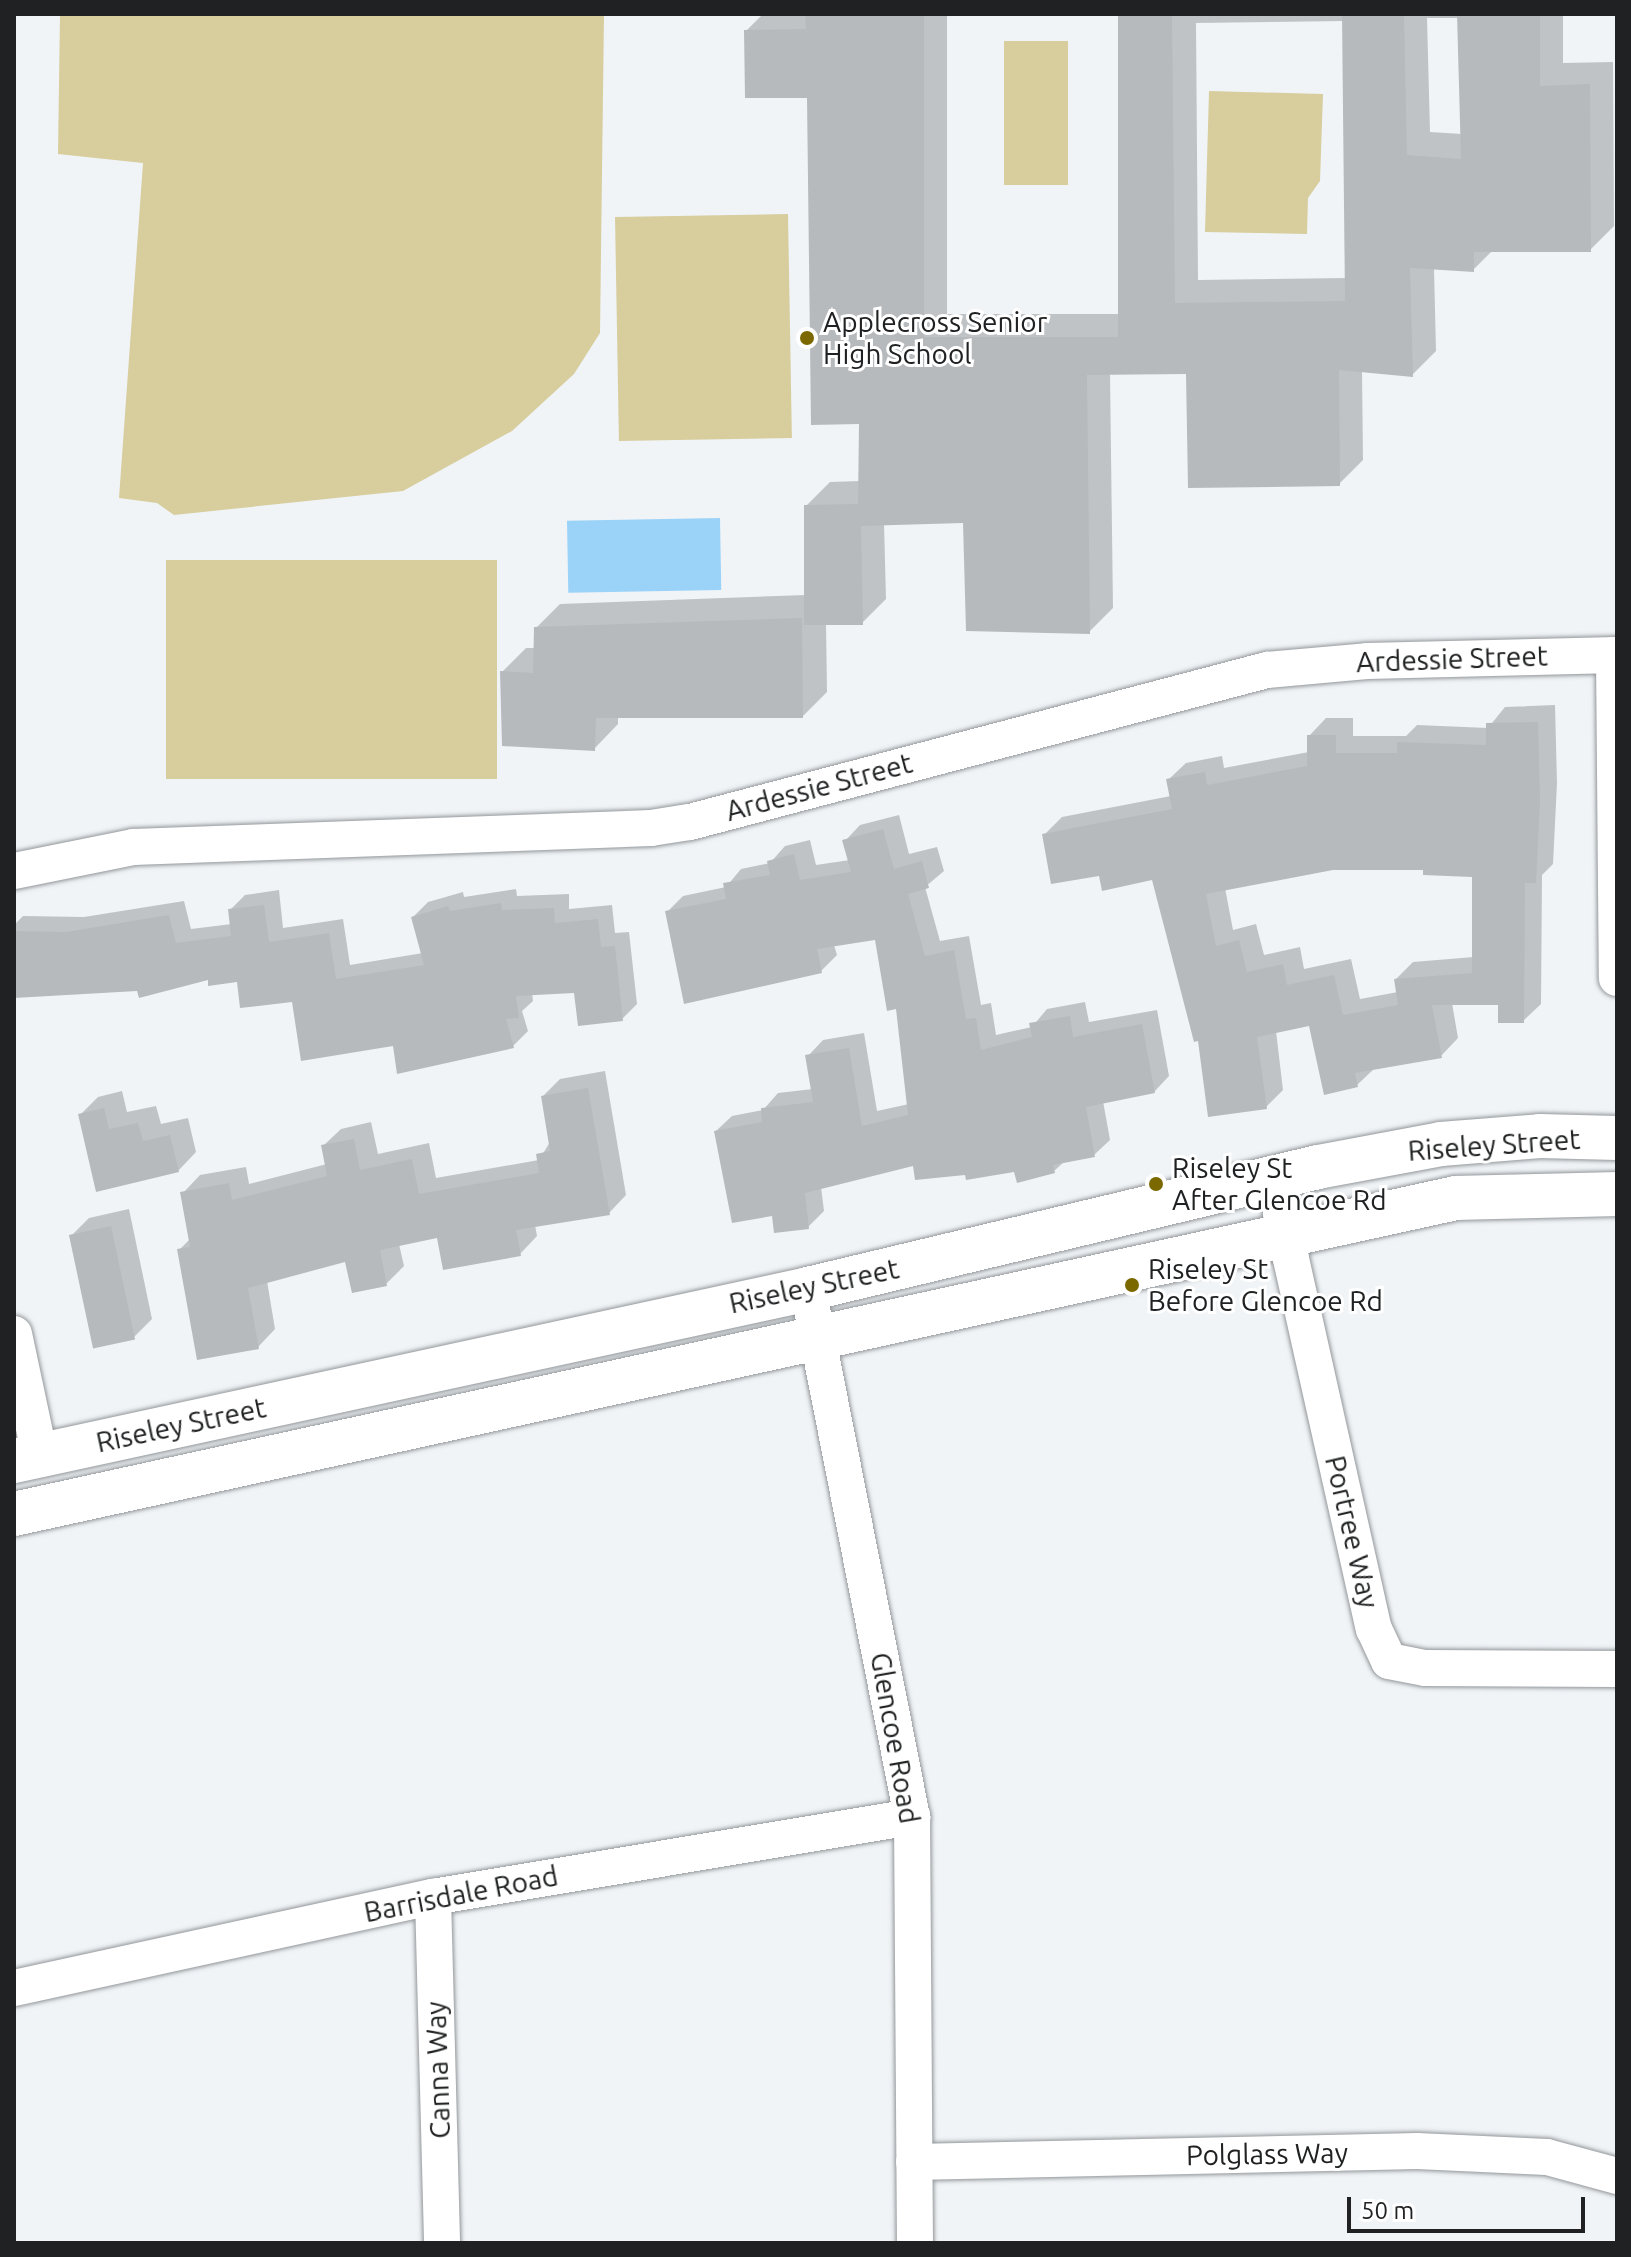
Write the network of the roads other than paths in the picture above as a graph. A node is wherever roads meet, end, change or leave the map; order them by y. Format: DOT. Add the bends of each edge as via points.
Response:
graph roads {
  1 [pos="1615,655"];
  2 [pos="14,871"];
  3 [pos="1617,978"];
  4 [pos="1617,1138"];
  5 [pos="1281,1176"];
  6 [pos="1617,1194"];
  7 [pos="1286,1232"];
  8 [pos="808,1289"];
  9 [pos="14,1334"];
  10 [pos="815,1338"];
  11 [pos="27,1459"];
  12 [pos="14,1514"];
  13 [pos="1617,1669"];
  14 [pos="912,1817"];
  15 [pos="433,1897"];
  16 [pos="14,1988"];
  17 [pos="914,2162"];
  18 [pos="1617,2176"];
  19 [pos="442,2243"];
  20 [pos="915,2243"];
  1 -- 2 [label="street, Ardessie Street" via="1367,661 1267,670 651,828 133,847"];
  1 -- 3 [label="street"];
  4 -- 5 [label="highway, Riseley Street" via="1540,1136 1441,1144"];
  5 -- 7 [label="street, Portree Way"];
  5 -- 8 [label="highway, Riseley Street"];
  6 -- 7 [label="highway, Riseley Street" via="1456,1198"];
  7 -- 10 [label="highway, Riseley Street"];
  7 -- 13 [label="street, Portree Way" via="1374,1629 1389,1661 1425,1668"];
  8 -- 10 [label="street, Glencoe Road"];
  8 -- 11 [label="highway, Riseley Street"];
  9 -- 11 [label="street"];
  10 -- 12 [label="highway, Riseley Street"];
  10 -- 14 [label="street, Glencoe Road"];
  14 -- 15 [label="street, Barrisdale Road"];
  14 -- 17 [label="street, Glencoe Road"];
  15 -- 16 [label="street, Barrisdale Road"];
  15 -- 19 [label="street, Canna Way"];
  17 -- 18 [label="street, Polglass Way" via="1417,2151 1547,2157"];
  17 -- 20 [label="street, Glencoe Road"];
}
